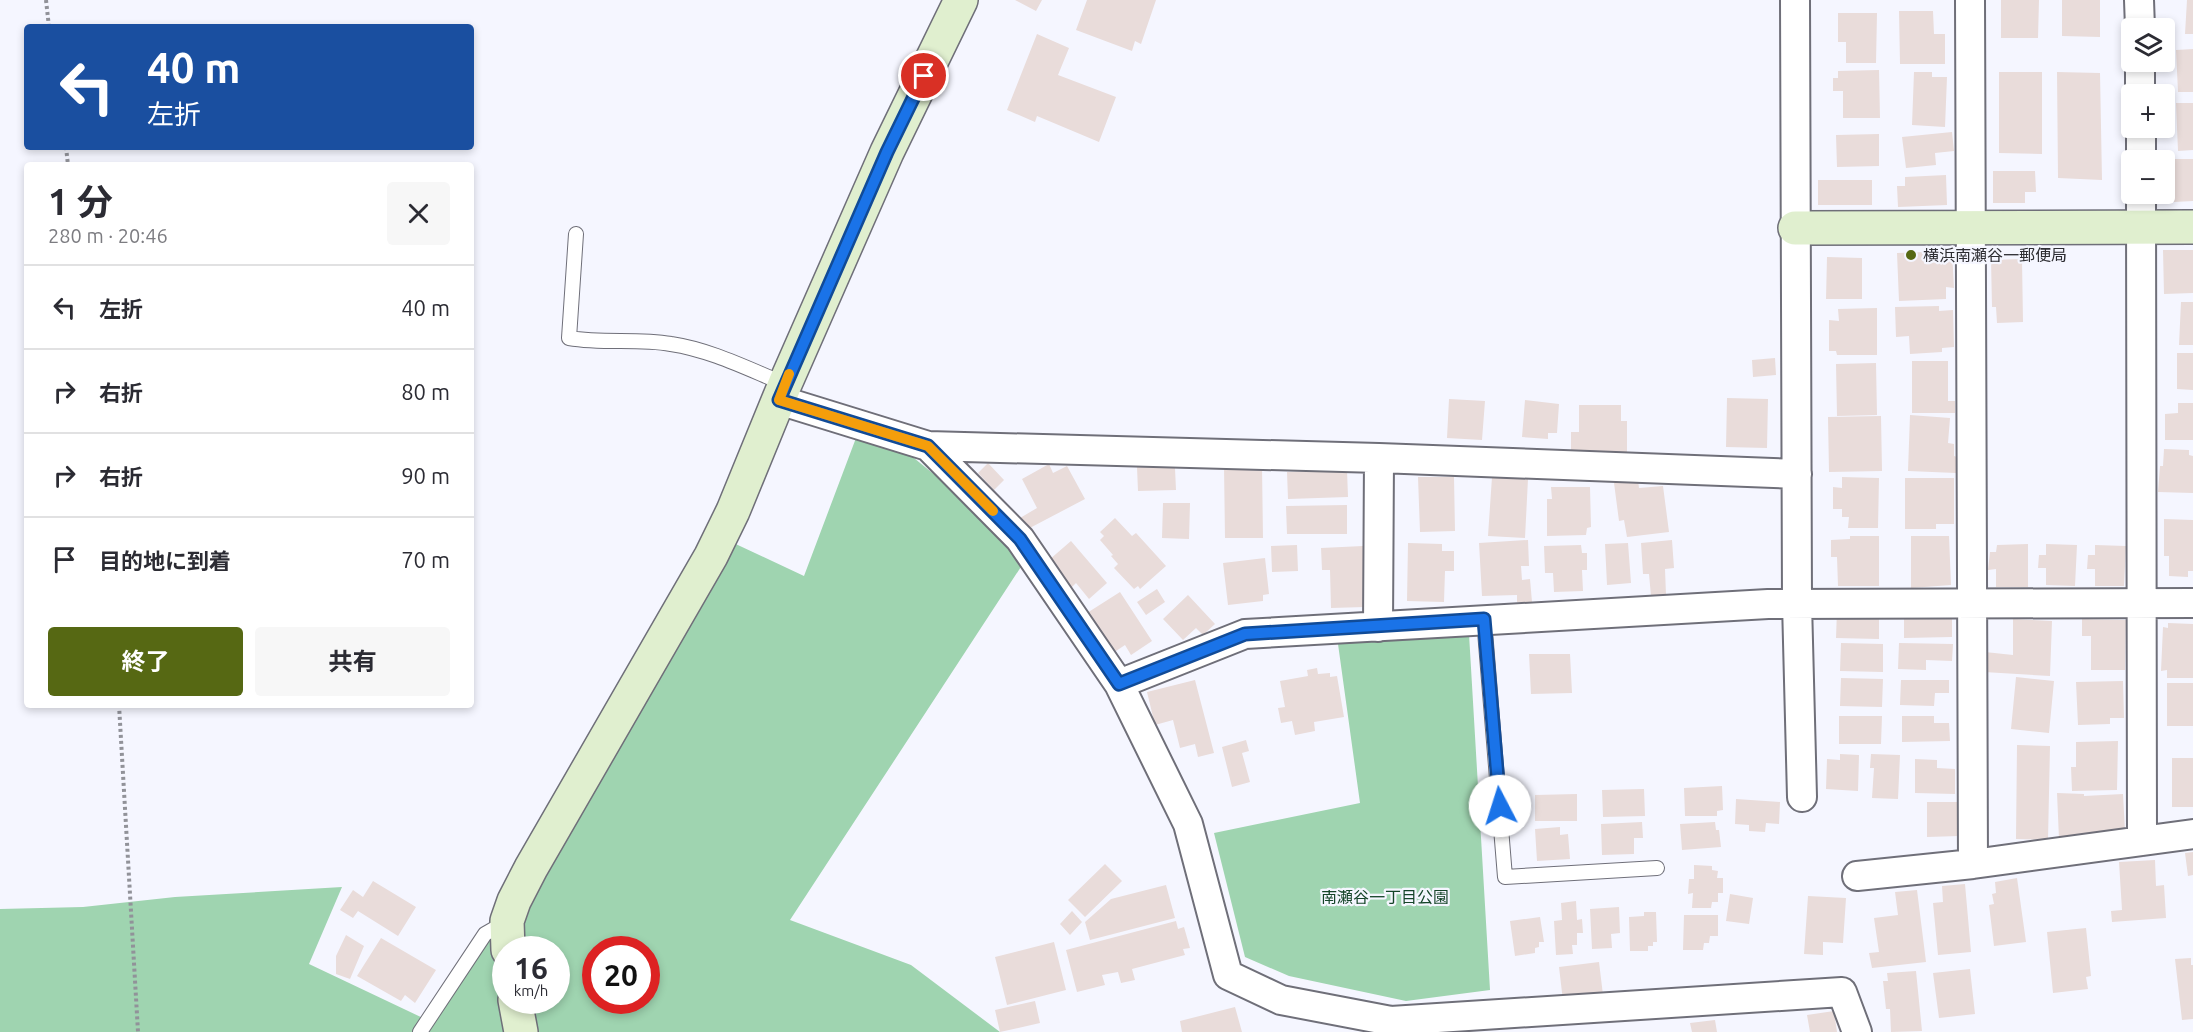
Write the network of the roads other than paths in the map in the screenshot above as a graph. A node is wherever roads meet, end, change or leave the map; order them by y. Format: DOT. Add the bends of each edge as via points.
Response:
graph roads {
  1 [pos="961,0"];
  2 [pos="1795,0"];
  3 [pos="1970,0"];
  4 [pos="2139,0"];
  5 [pos="2140,18"];
  6 [pos="2141,204"];
  7 [pos="1971,227"];
  8 [pos="2141,227"];
  9 [pos="2193,227"];
  10 [pos="1795,228"];
  11 [pos="576,234"];
  12 [pos="782,392"];
  13 [pos="928,446"];
  14 [pos="1379,458"];
  15 [pos="1797,474"];
  16 [pos="1797,603"];
  17 [pos="2143,603"];
  18 [pos="2193,603"];
  19 [pos="1972,604"];
  20 [pos="1484,619"];
  21 [pos="1378,627"];
  22 [pos="1119,684"];
  23 [pos="1802,797"];
  24 [pos="2193,834"];
  25 [pos="2142,841"];
  26 [pos="1973,864"];
  27 [pos="1657,868"];
  28 [pos="1857,876"];
  29 [pos="508,935"];
  30 [pos="517,1014"];
  31 [pos="420,1032"];
  32 [pos="520,1032"];
  33 [pos="1857,1032"];
  1 -- 12 [label="street" via="887,152"];
  2 -- 10 [label="street"];
  3 -- 7 [label="street"];
  4 -- 5 [label="street"];
  6 -- 8 [label="street"];
  7 -- 8 [label="street"];
  7 -- 10 [label="street"];
  7 -- 19 [label="street"];
  8 -- 9 [label="street"];
  8 -- 17 [label="street"];
  10 -- 15 [label="street"];
  11 -- 12 [label="lane" via="569,338 593,342 634,340 705,352"];
  12 -- 13 [label="street"];
  12 -- 29 [label="street" via="711,556 531,868 514,901"];
  13 -- 14 [label="street"];
  13 -- 22 [label="street" via="1020,539"];
  14 -- 15 [label="street"];
  14 -- 21 [label="street"];
  15 -- 16 [label="street"];
  16 -- 19 [label="street"];
  16 -- 20 [label="street"];
  16 -- 23 [label="street"];
  17 -- 18 [label="street"];
  17 -- 19 [label="street"];
  17 -- 25 [label="street"];
  19 -- 26 [label="street"];
  20 -- 21 [label="street"];
  20 -- 27 [label="lane" via="1505,877"];
  21 -- 22 [label="street" via="1245,634"];
  22 -- 33 [label="street" via="1188,824 1228,975 1281,1000 1392,1021 1842,992"];
  24 -- 25 [label="street"];
  25 -- 26 [label="street"];
  26 -- 28 [label="street"];
  29 -- 31 [label="lane" via="485,934"];
  30 -- 32 [label="street"];
}
